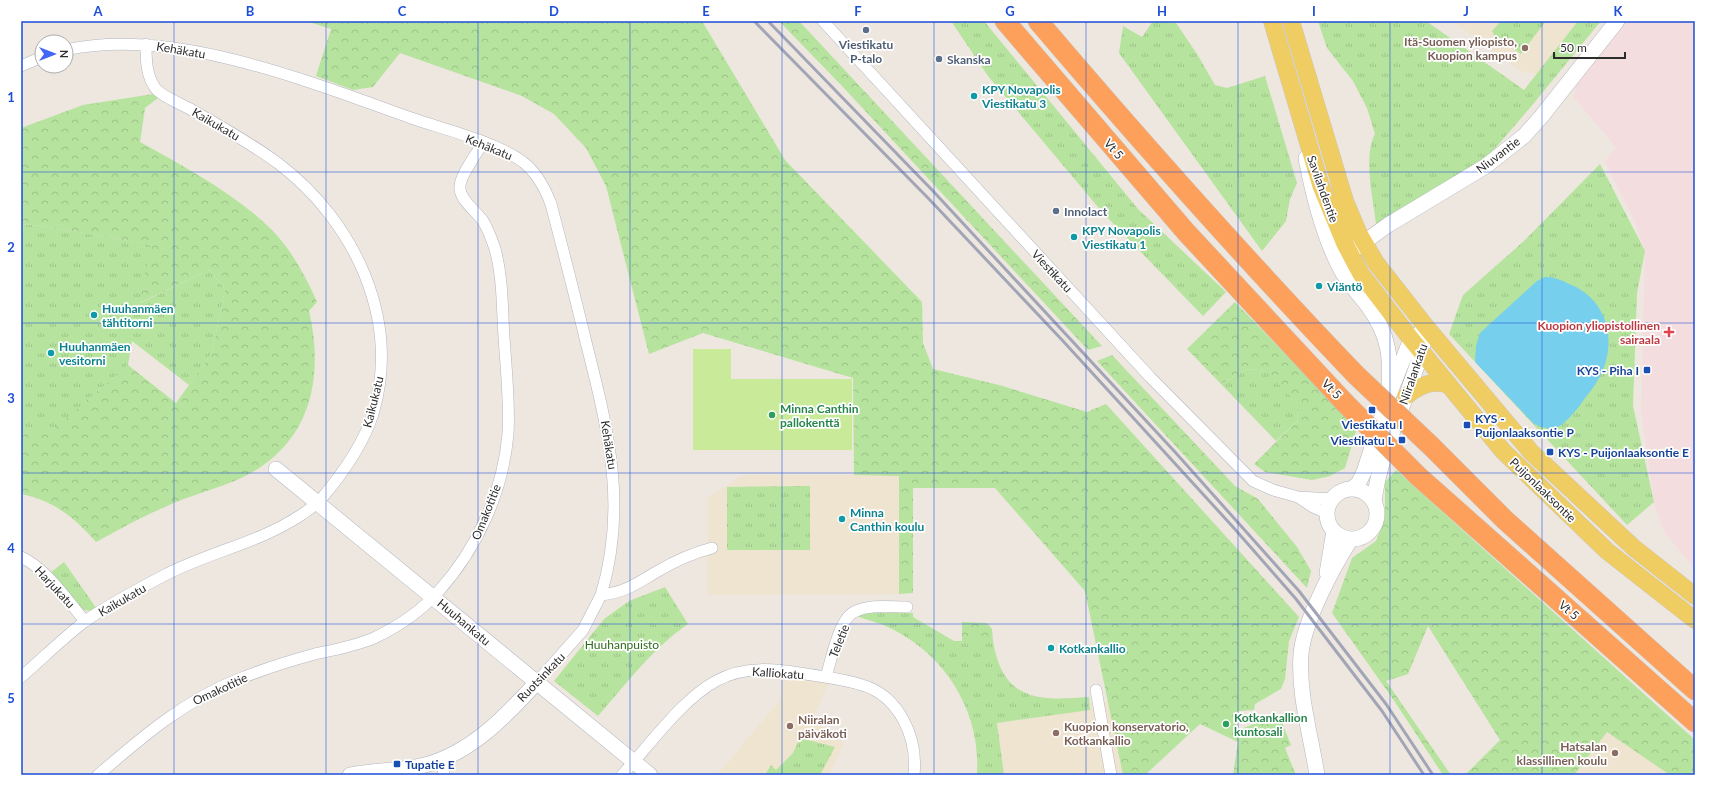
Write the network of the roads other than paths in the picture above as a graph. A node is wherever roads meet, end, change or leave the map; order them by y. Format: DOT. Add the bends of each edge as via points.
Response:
graph roads {
  1 [pos="823,21"];
  2 [pos="1005,21"];
  3 [pos="1038,21"];
  4 [pos="1272,21"];
  5 [pos="1291,21"];
  6 [pos="1617,21"];
  7 [pos="146,44"];
  8 [pos="74,48"];
  9 [pos="34,60"];
  10 [pos="21,66"];
  11 [pos="1295,100"];
  12 [pos="483,143"];
  13 [pos="1364,242"];
  14 [pos="1349,253"];
  15 [pos="1427,328"];
  16 [pos="1411,339"];
  17 [pos="1423,352"];
  18 [pos="1449,385"];
  19 [pos="1389,395"];
  20 [pos="1406,396"];
  21 [pos="276,469"];
  22 [pos="1352,489"];
  23 [pos="318,502"];
  24 [pos="1374,502"];
  25 [pos="1329,506"];
  26 [pos="1334,531"];
  27 [pos="1351,539"];
  28 [pos="712,548"];
  29 [pos="21,557"];
  30 [pos="1324,586"];
  31 [pos="601,595"];
  32 [pos="434,596"];
  33 [pos="1695,596"];
  34 [pos="907,607"];
  35 [pos="1695,620"];
  36 [pos="85,621"];
  37 [pos="21,677"];
  38 [pos="826,677"];
  39 [pos="537,682"];
  40 [pos="1096,690"];
  41 [pos="1695,690"];
  42 [pos="1695,722"];
  43 [pos="442,759"];
  44 [pos="634,762"];
  45 [pos="98,775"];
  46 [pos="350,775"];
  47 [pos="444,775"];
  48 [pos="622,775"];
  49 [pos="650,775"];
  50 [pos="914,775"];
  51 [pos="1111,775"];
  52 [pos="1317,775"];
  1 -- 25 [label="street, Viestikatu" via="1150,377 1253,481 1273,490"];
  2 -- 42 [label="highway, Vt 5, bridge" via="1186,232 1345,403 1418,476"];
  3 -- 41 [label="highway, Vt 5, bridge" via="1127,126 1356,375 1505,520"];
  4 -- 11 [label="main road, Savilahdentie"];
  5 -- 13 [label="main road, Savilahdentie" via="1345,201"];
  6 -- 13 [label="main road, Niuvantie" via="1524,136 1486,166"];
  7 -- 8 [label="street, Kehäkatu" via="88,45"];
  7 -- 12 [label="street, Kehäkatu" via="185,50 280,73"];
  7 -- 23 [label="street, Kaikukatu" via="146,62 150,79 158,90 253,146 298,180 330,214 352,248 368,281 382,346 377,396 370,421 356,450"];
  9 -- 10 [label="street"];
  11 -- 14 [label="main road, Savilahdentie" via="1321,186"];
  11 -- 19 [label="main road" via="1311,183 1328,240 1340,267 1354,290 1377,318 1384,332 1389,350"];
  12 -- 31 [label="street, Kehäkatu" via="509,153 524,163 540,180 551,204 612,454 614,522 610,557"];
  12 -- 32 [label="street, Omakotitie" via="464,176 460,191 484,222 495,249 500,276 508,392 508,434 501,474 481,531 461,564"];
  13 -- 14 [label="main road, Niuvantie"];
  13 -- 15 [label="main road, Savilahdentie" via="1376,263"];
  14 -- 16 [label="main road, Savilahdentie" via="1361,274"];
  15 -- 16 [label="main road, Niiralankatu"];
  15 -- 17 [label="main road, Niiralankatu"];
  15 -- 33 [label="main road, Puijonlaaksontie" via="1531,452 1634,548"];
  16 -- 17 [label="main road, Puijonlaaksontie"];
  16 -- 19 [label="main road, Niiralankatu"];
  17 -- 18 [label="main road, Puijonlaaksontie"];
  17 -- 20 [label="main road, Niiralankatu"];
  18 -- 20 [label="main road" via="1440,382 1428,383"];
  18 -- 35 [label="main road, Puijonlaaksontie" via="1503,451 1607,551"];
  19 -- 22 [label="main road, Niiralankatu" via="1364,472 1358,484"];
  20 -- 24 [label="main road, Niiralankatu" via="1380,470"];
  21 -- 23 [label="main road, Huuhankatu"];
  22 -- 24 [label="main road" via="1367,494"];
  22 -- 25 [label="main road" via="1339,492"];
  23 -- 32 [label="main road, Huuhankatu"];
  23 -- 36 [label="street, Kaikukatu" via="292,521 166,574"];
  24 -- 27 [label="main road" via="1377,514 1373,526 1362,536"];
  25 -- 26 [label="main road" via="1328,522"];
  26 -- 27 [label="main road" via="1339,536"];
  26 -- 30 [label="main road"];
  27 -- 30 [label="main road"];
  28 -- 31 [label="street" via="674,562 628,589"];
  29 -- 36 [label="street, Harjukatu" via="34,564"];
  30 -- 52 [label="main road" via="1302,645 1301,660 1302,687"];
  31 -- 39 [label="street, Ruotsinkatu" via="583,630"];
  32 -- 39 [label="main road, Huuhankatu"];
  32 -- 45 [label="street, Omakotitie" via="407,619 375,638 278,665 211,691 164,720"];
  34 -- 38 [label="street, Teletie" via="868,607 853,612 843,625"];
  36 -- 37 [label="street, Kaikukatu"];
  38 -- 44 [label="street, Kalliokatu" via="755,669 717,680 693,697"];
  38 -- 50 [label="street, Kalliokatu" via="874,689 896,708 910,734 915,756"];
  39 -- 43 [label="main road, Ruotsinkatu" via="489,730"];
  39 -- 44 [label="main road, Huuhankatu"];
  40 -- 51 [label="street"];
  43 -- 46 [label="main road, Ruotsinkatu" via="425,765"];
  43 -- 47 [label="street"];
  44 -- 48 [label="street, Kalliokatu"];
  44 -- 49 [label="main road, Huuhankatu"];
}
